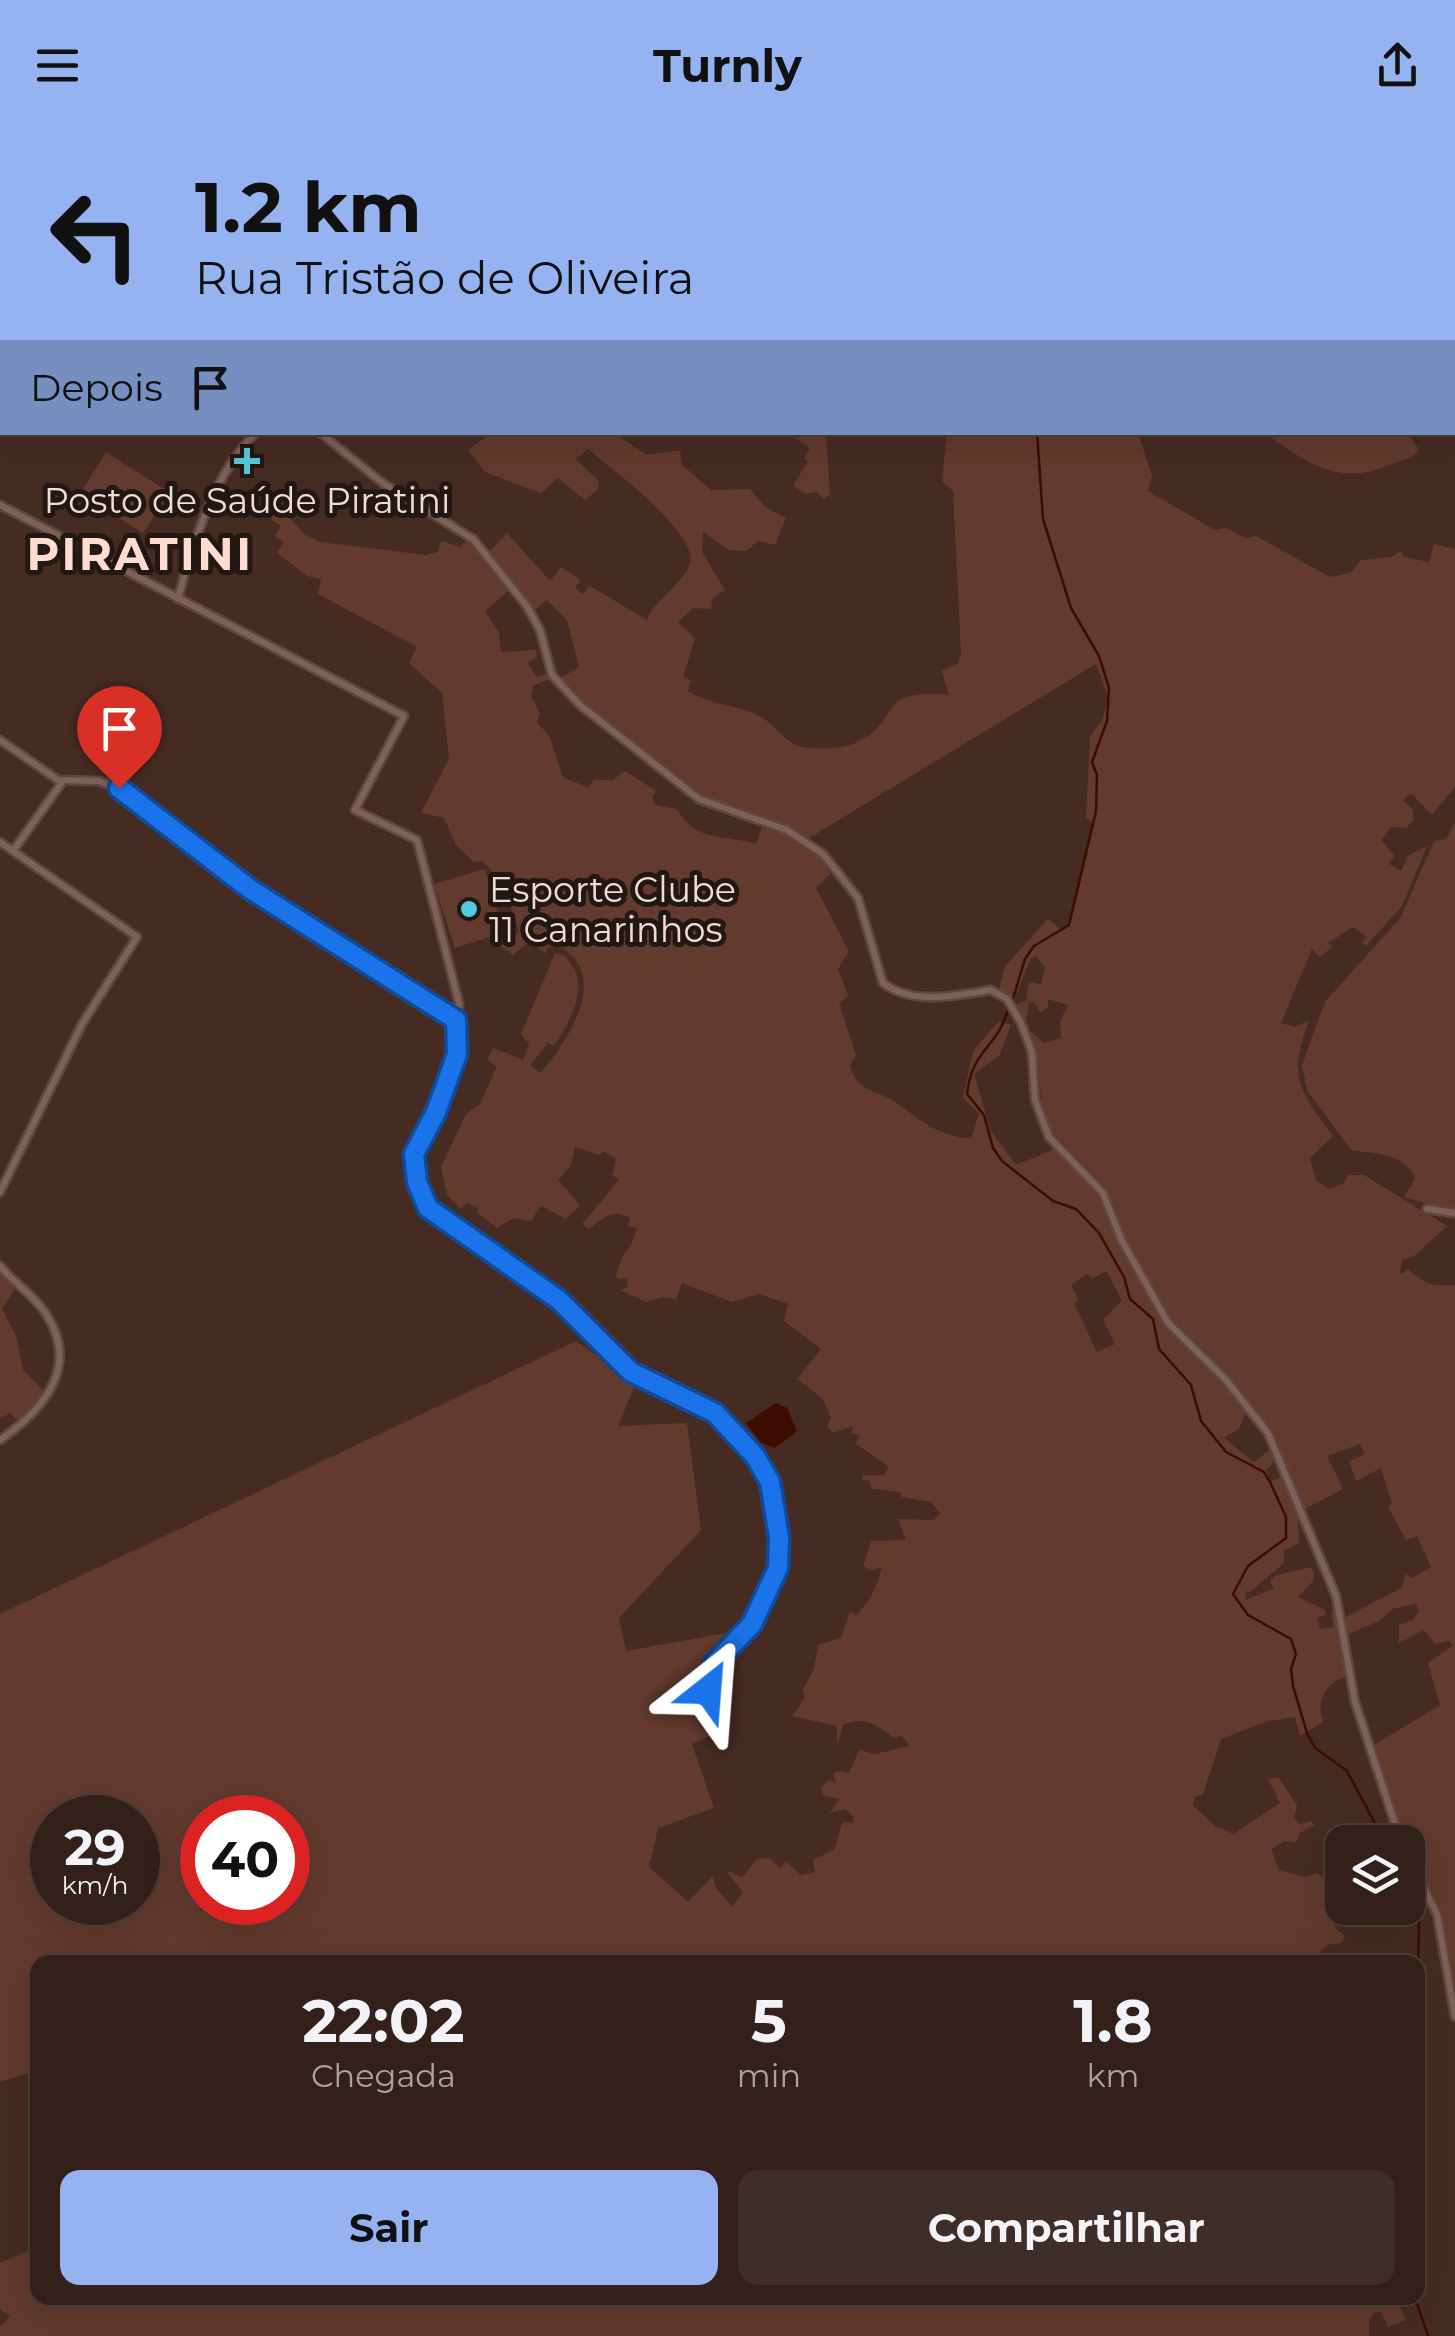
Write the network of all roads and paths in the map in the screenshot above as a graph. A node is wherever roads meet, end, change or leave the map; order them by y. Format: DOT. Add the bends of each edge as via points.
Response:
graph roads {
  1 [pos="254,435"];
  2 [pos="324,435"];
  3 [pos="0,505"];
  4 [pos="178,599"];
  5 [pos="0,740"];
  6 [pos="63,782"];
  7 [pos="0,842"];
  8 [pos="13,851"];
  9 [pos="456,1020"];
  10 [pos="0,1192"];
  11 [pos="1427,1208"];
  12 [pos="1455,1212"];
  13 [pos="0,1266"];
  14 [pos="0,1440"];
  15 [pos="711,1704"];
  16 [pos="1395,1825"];
  17 [pos="1425,1890"];
  18 [pos="1455,2016"];
  1 -- 4 [label="street" via="202,523"];
  2 -- 16 [label="street" via="384,484 473,539 526,605 552,674 580,705 700,798 787,830 824,854 858,898 883,984 961,998 991,990 1007,999 1030,1043 1035,1100 1049,1137 1098,1185 1168,1322 1250,1408 1282,1464 1336,1596 1355,1702"];
  3 -- 4 [label="street"];
  4 -- 9 [label="street" via="404,716 355,810 418,842 455,976"];
  5 -- 6 [label="street"];
  6 -- 8 [label="street"];
  6 -- 9 [label="street" via="100,781 126,791 250,889"];
  7 -- 8 [label="street"];
  8 -- 10 [label="street" via="137,936 82,1024"];
  9 -- 15 [label="street" via="457,1054 414,1154 428,1208 559,1300 631,1372 715,1413 770,1482 778,1568 752,1624 710,1673"];
  11 -- 12 [label="street"];
  13 -- 14 [label="street" via="43,1310 62,1356 48,1395"];
  17 -- 18 [label="street" via="1437,1914"];
}
